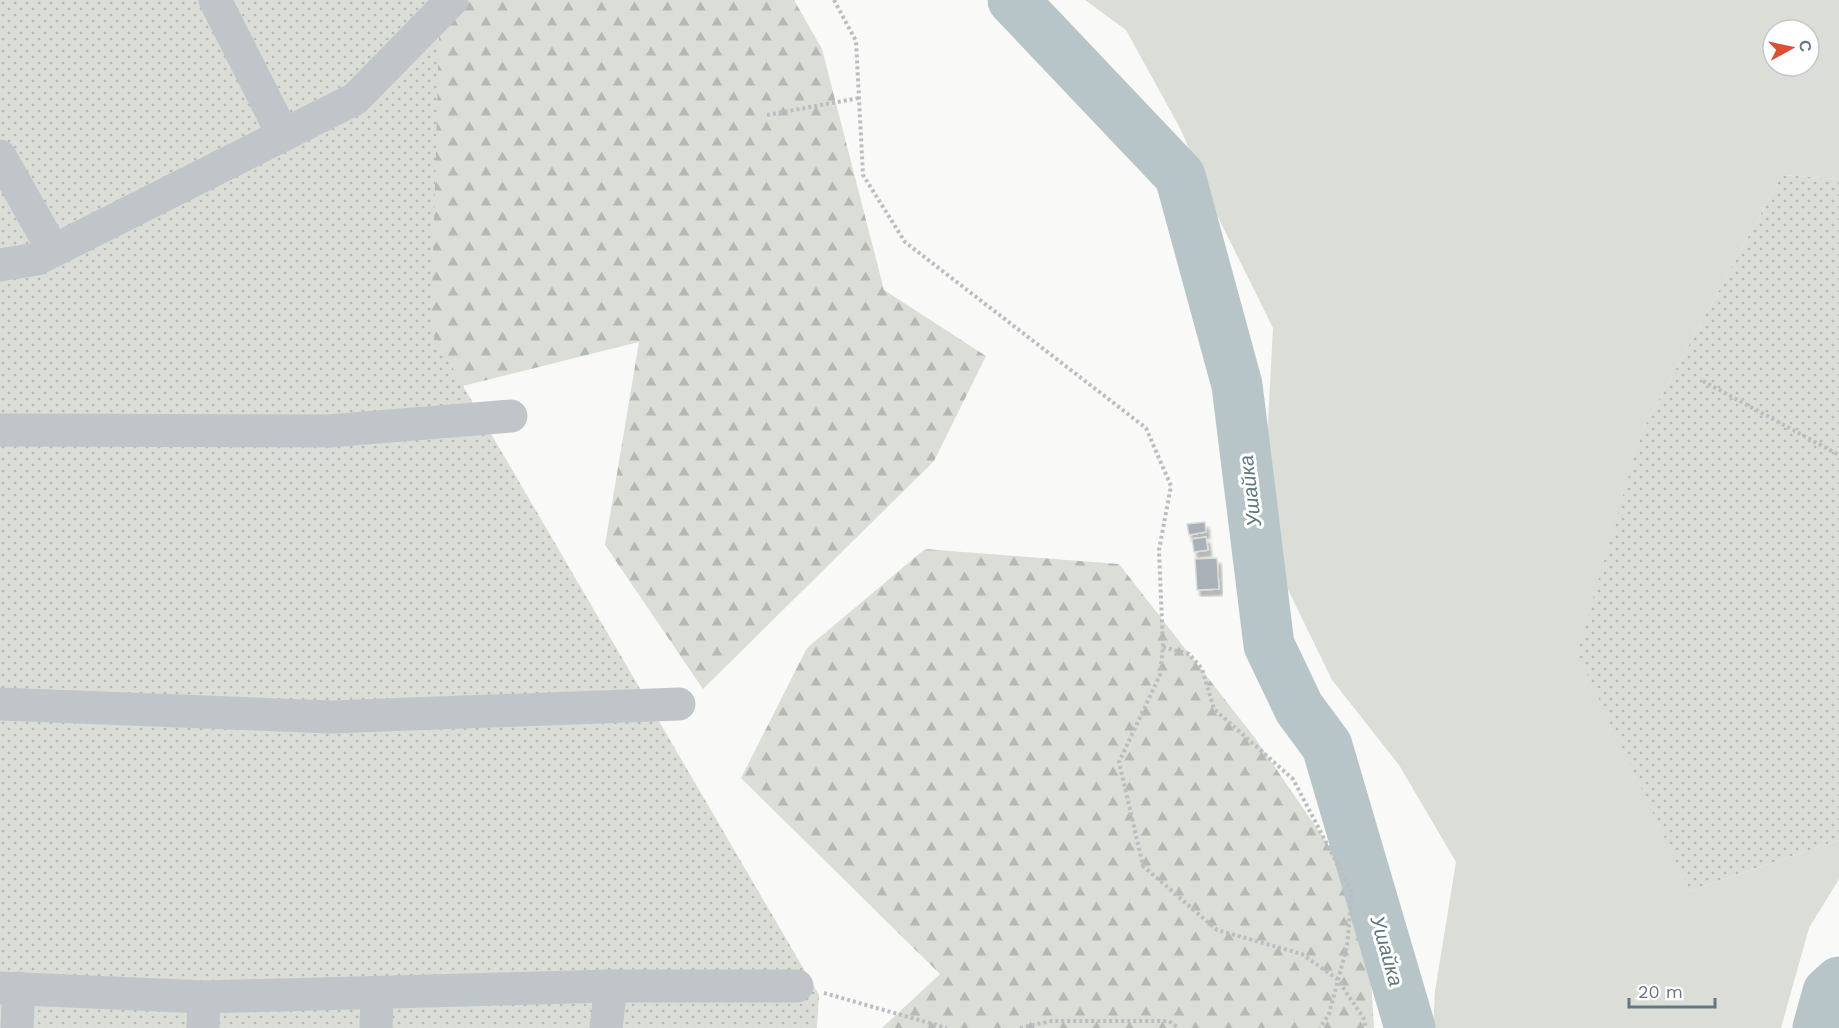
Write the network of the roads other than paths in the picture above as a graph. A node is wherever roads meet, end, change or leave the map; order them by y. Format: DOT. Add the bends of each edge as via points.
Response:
graph roads {
  1 [pos="215,0"];
  2 [pos="452,0"];
  3 [pos="283,135"];
  4 [pos="0,156"];
  5 [pos="54,250"];
  6 [pos="0,265"];
  7 [pos="511,416"];
  8 [pos="0,430"];
  9 [pos="0,704"];
  10 [pos="679,704"];
  11 [pos="611,986"];
  12 [pos="798,986"];
  13 [pos="10,988"];
  14 [pos="377,993"];
  15 [pos="204,1012"];
  16 [pos="17,1028"];
  17 [pos="376,1028"];
  18 [pos="606,1028"];
  1 -- 3 [label="street"];
  2 -- 3 [label="street" via="355,99"];
  3 -- 5 [label="street"];
  4 -- 5 [label="street"];
  5 -- 6 [label="street" via="37,259"];
  7 -- 8 [label="street" via="329,431"];
  9 -- 10 [label="street" via="331,717"];
  11 -- 12 [label="street"];
  11 -- 14 [label="street"];
  11 -- 18 [label="street"];
  13 -- 15 [label="street"];
  13 -- 16 [label="street"];
  14 -- 15 [label="street"];
  14 -- 17 [label="street"];
}
